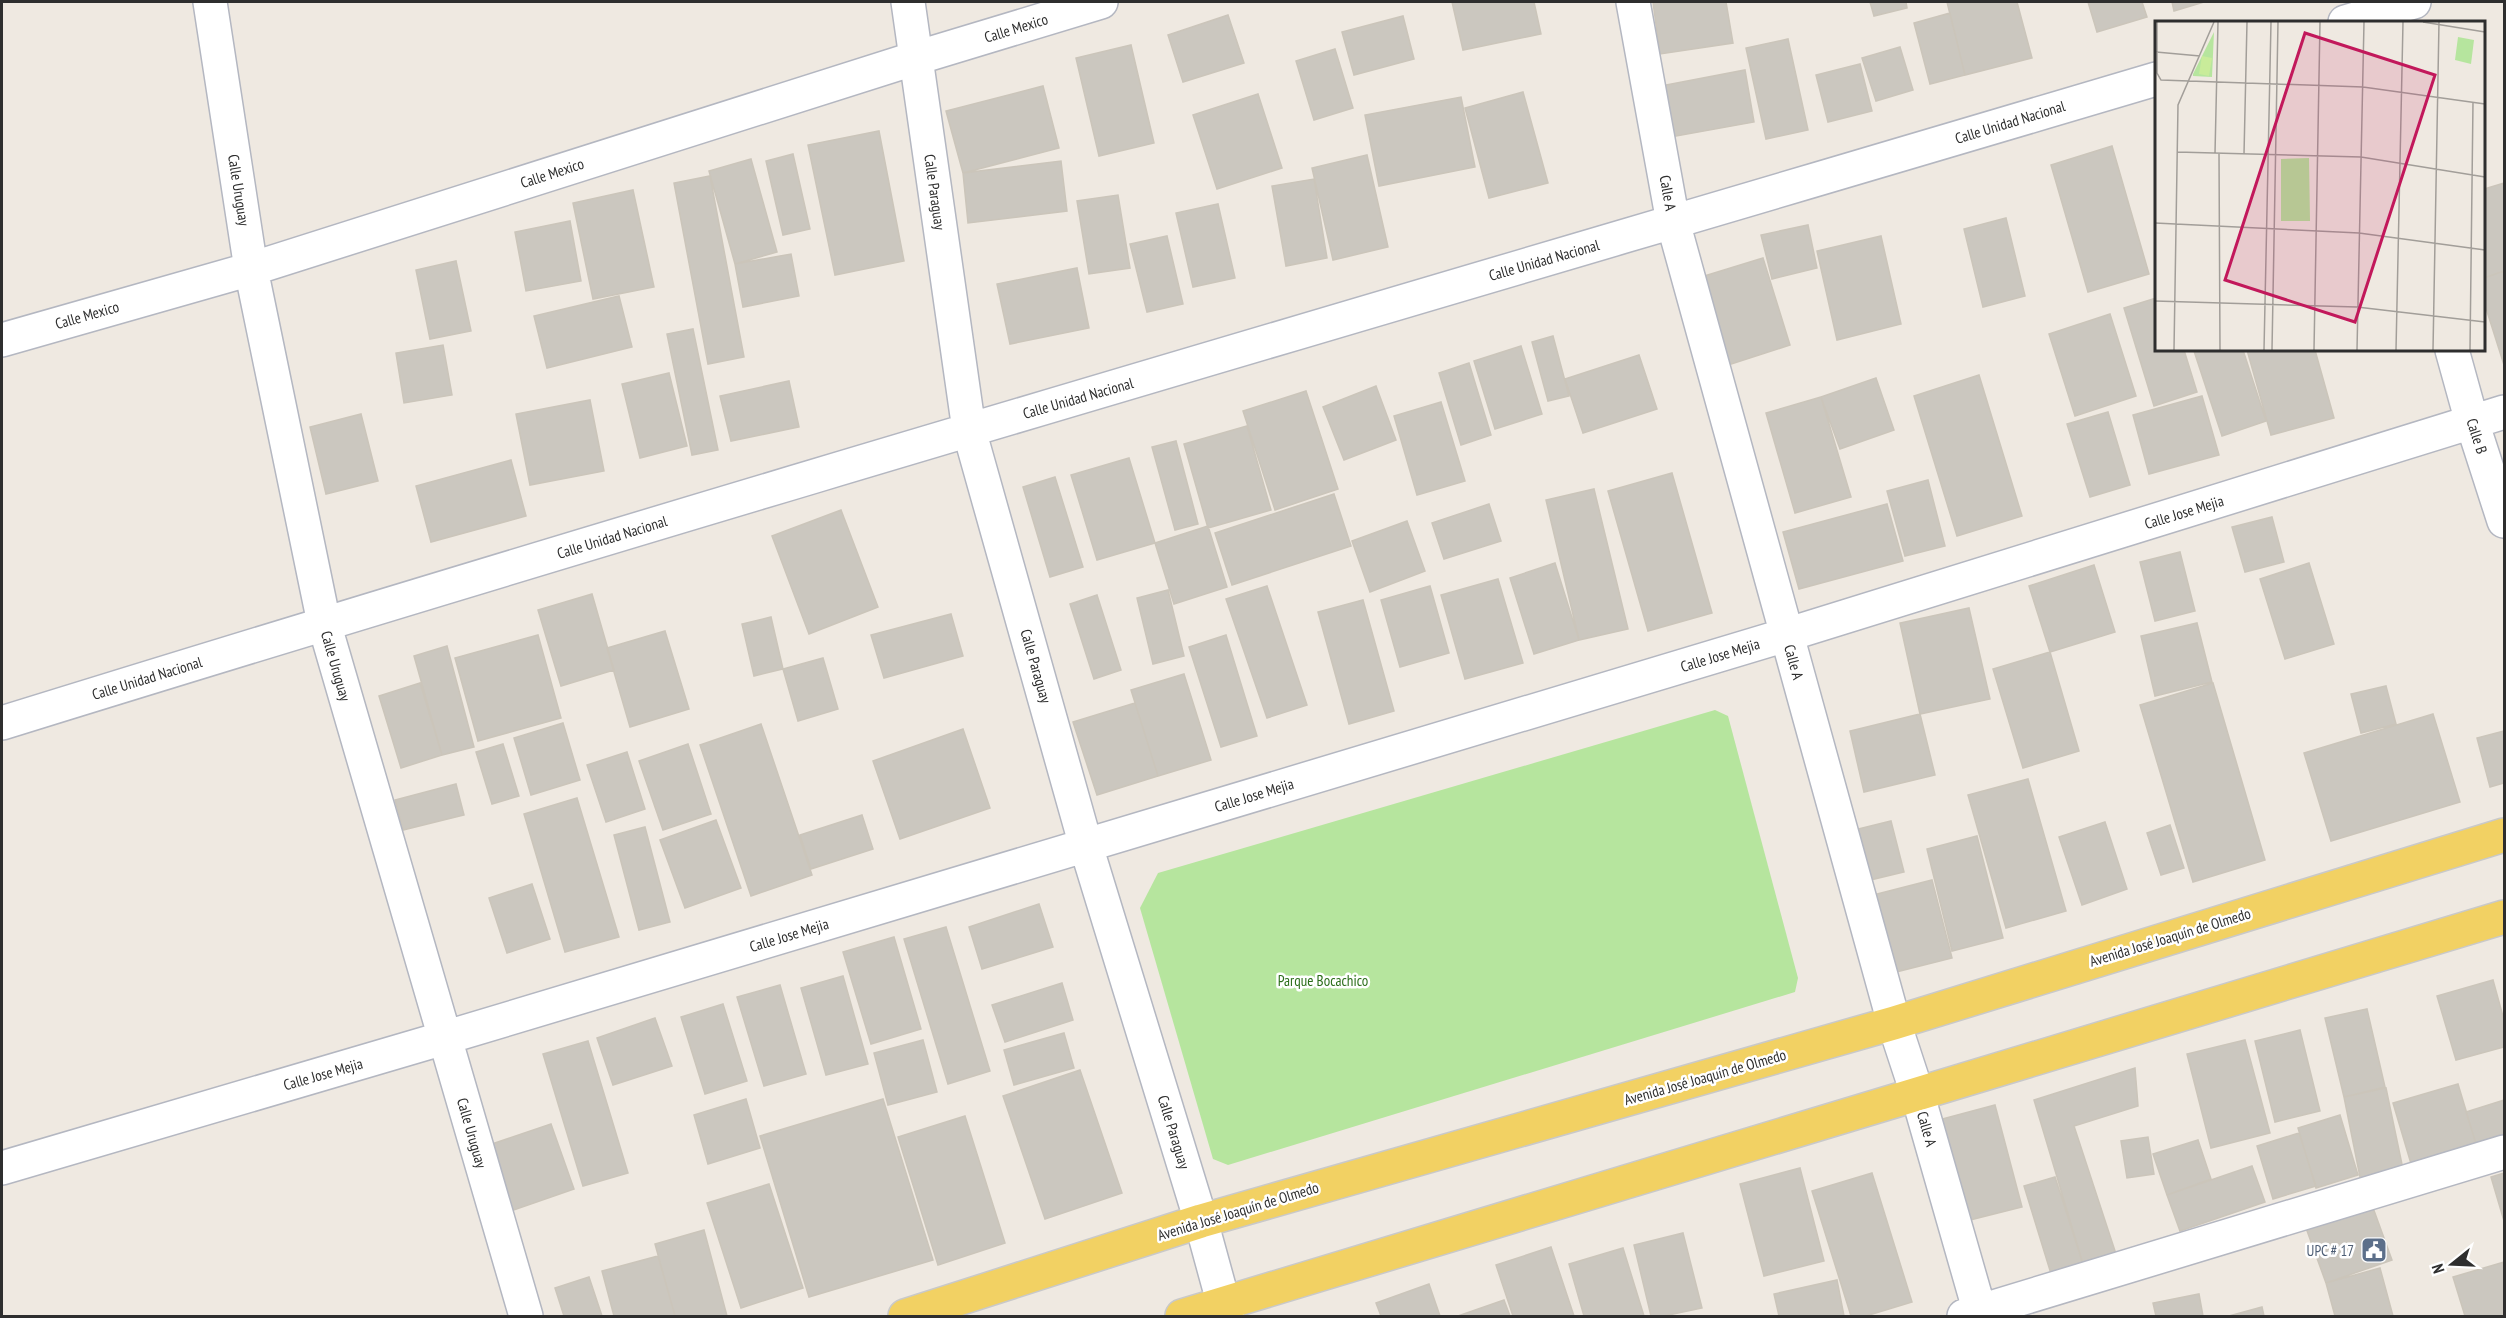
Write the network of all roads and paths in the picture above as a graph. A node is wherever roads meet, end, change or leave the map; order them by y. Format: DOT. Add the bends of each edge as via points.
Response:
graph roads {
  1 [pos="210,2"];
  2 [pos="908,2"];
  3 [pos="1101,2"];
  4 [pos="1633,2"];
  5 [pos="2414,2"];
  6 [pos="2356,16"];
  7 [pos="916,58"];
  8 [pos="2155,79"];
  9 [pos="1673,222"];
  10 [pos="251,269"];
  11 [pos="2,340"];
  12 [pos="2452,351"];
  13 [pos="2505,412"];
  14 [pos="2472,422"];
  15 [pos="969,430"];
  16 [pos="2505,521"];
  17 [pos="324,623"];
  18 [pos="1786,635"];
  19 [pos="2,723"];
  20 [pos="2505,835"];
  21 [pos="1086,846"];
  22 [pos="2505,918"];
  23 [pos="1894,1023"];
  24 [pos="444,1038"];
  25 [pos="1918,1096"];
  26 [pos="2505,1152"];
  27 [pos="2,1168"];
  28 [pos="1201,1221"];
  29 [pos="1225,1310"];
  30 [pos="1974,1315"];
  31 [pos="526,1317"];
  32 [pos="905,1317"];
  33 [pos="1182,1317"];
  1 -- 10 [label="street, Calle Uruguay"];
  2 -- 7 [label="street, Calle Paraguay"];
  3 -- 7 [label="street, Calle Mexico"];
  4 -- 9 [label="street, Calle A"];
  5 -- 6 [label="street"];
  7 -- 10 [label="street, Calle Mexico"];
  7 -- 15 [label="street, Calle Paraguay"];
  8 -- 9 [label="street, Calle Unidad Nacional"];
  9 -- 15 [label="street, Calle Unidad Nacional"];
  9 -- 18 [label="street, Calle A"];
  10 -- 11 [label="street, Calle Mexico"];
  10 -- 17 [label="street, Calle Uruguay"];
  12 -- 14 [label="street, Calle B"];
  13 -- 14 [label="street, Calle Jose Mejia"];
  14 -- 16 [label="street, Calle B"];
  14 -- 18 [label="street, Calle Jose Mejia"];
  15 -- 17 [label="street, Calle Unidad Nacional"];
  15 -- 21 [label="street, Calle Paraguay"];
  17 -- 19 [label="street, Calle Unidad Nacional"];
  17 -- 24 [label="street, Calle Uruguay"];
  18 -- 21 [label="street, Calle Jose Mejia"];
  18 -- 23 [label="street, Calle A"];
  20 -- 23 [label="main road, Avenida José Joaquín de Olmedo"];
  21 -- 24 [label="street, Calle Jose Mejia"];
  21 -- 28 [label="street, Calle Paraguay"];
  22 -- 25 [label="main road"];
  23 -- 25 [label="street, Calle A"];
  23 -- 28 [label="main road, Avenida José Joaquín de Olmedo"];
  24 -- 27 [label="street, Calle Jose Mejia"];
  24 -- 31 [label="street, Calle Uruguay"];
  25 -- 29 [label="main road"];
  25 -- 30 [label="street, Calle A"];
  26 -- 30 [label="street"];
  28 -- 29 [label="street, Calle Paraguay"];
  28 -- 32 [label="main road, Avenida José Joaquín de Olmedo"];
  29 -- 33 [label="main road"];
}
